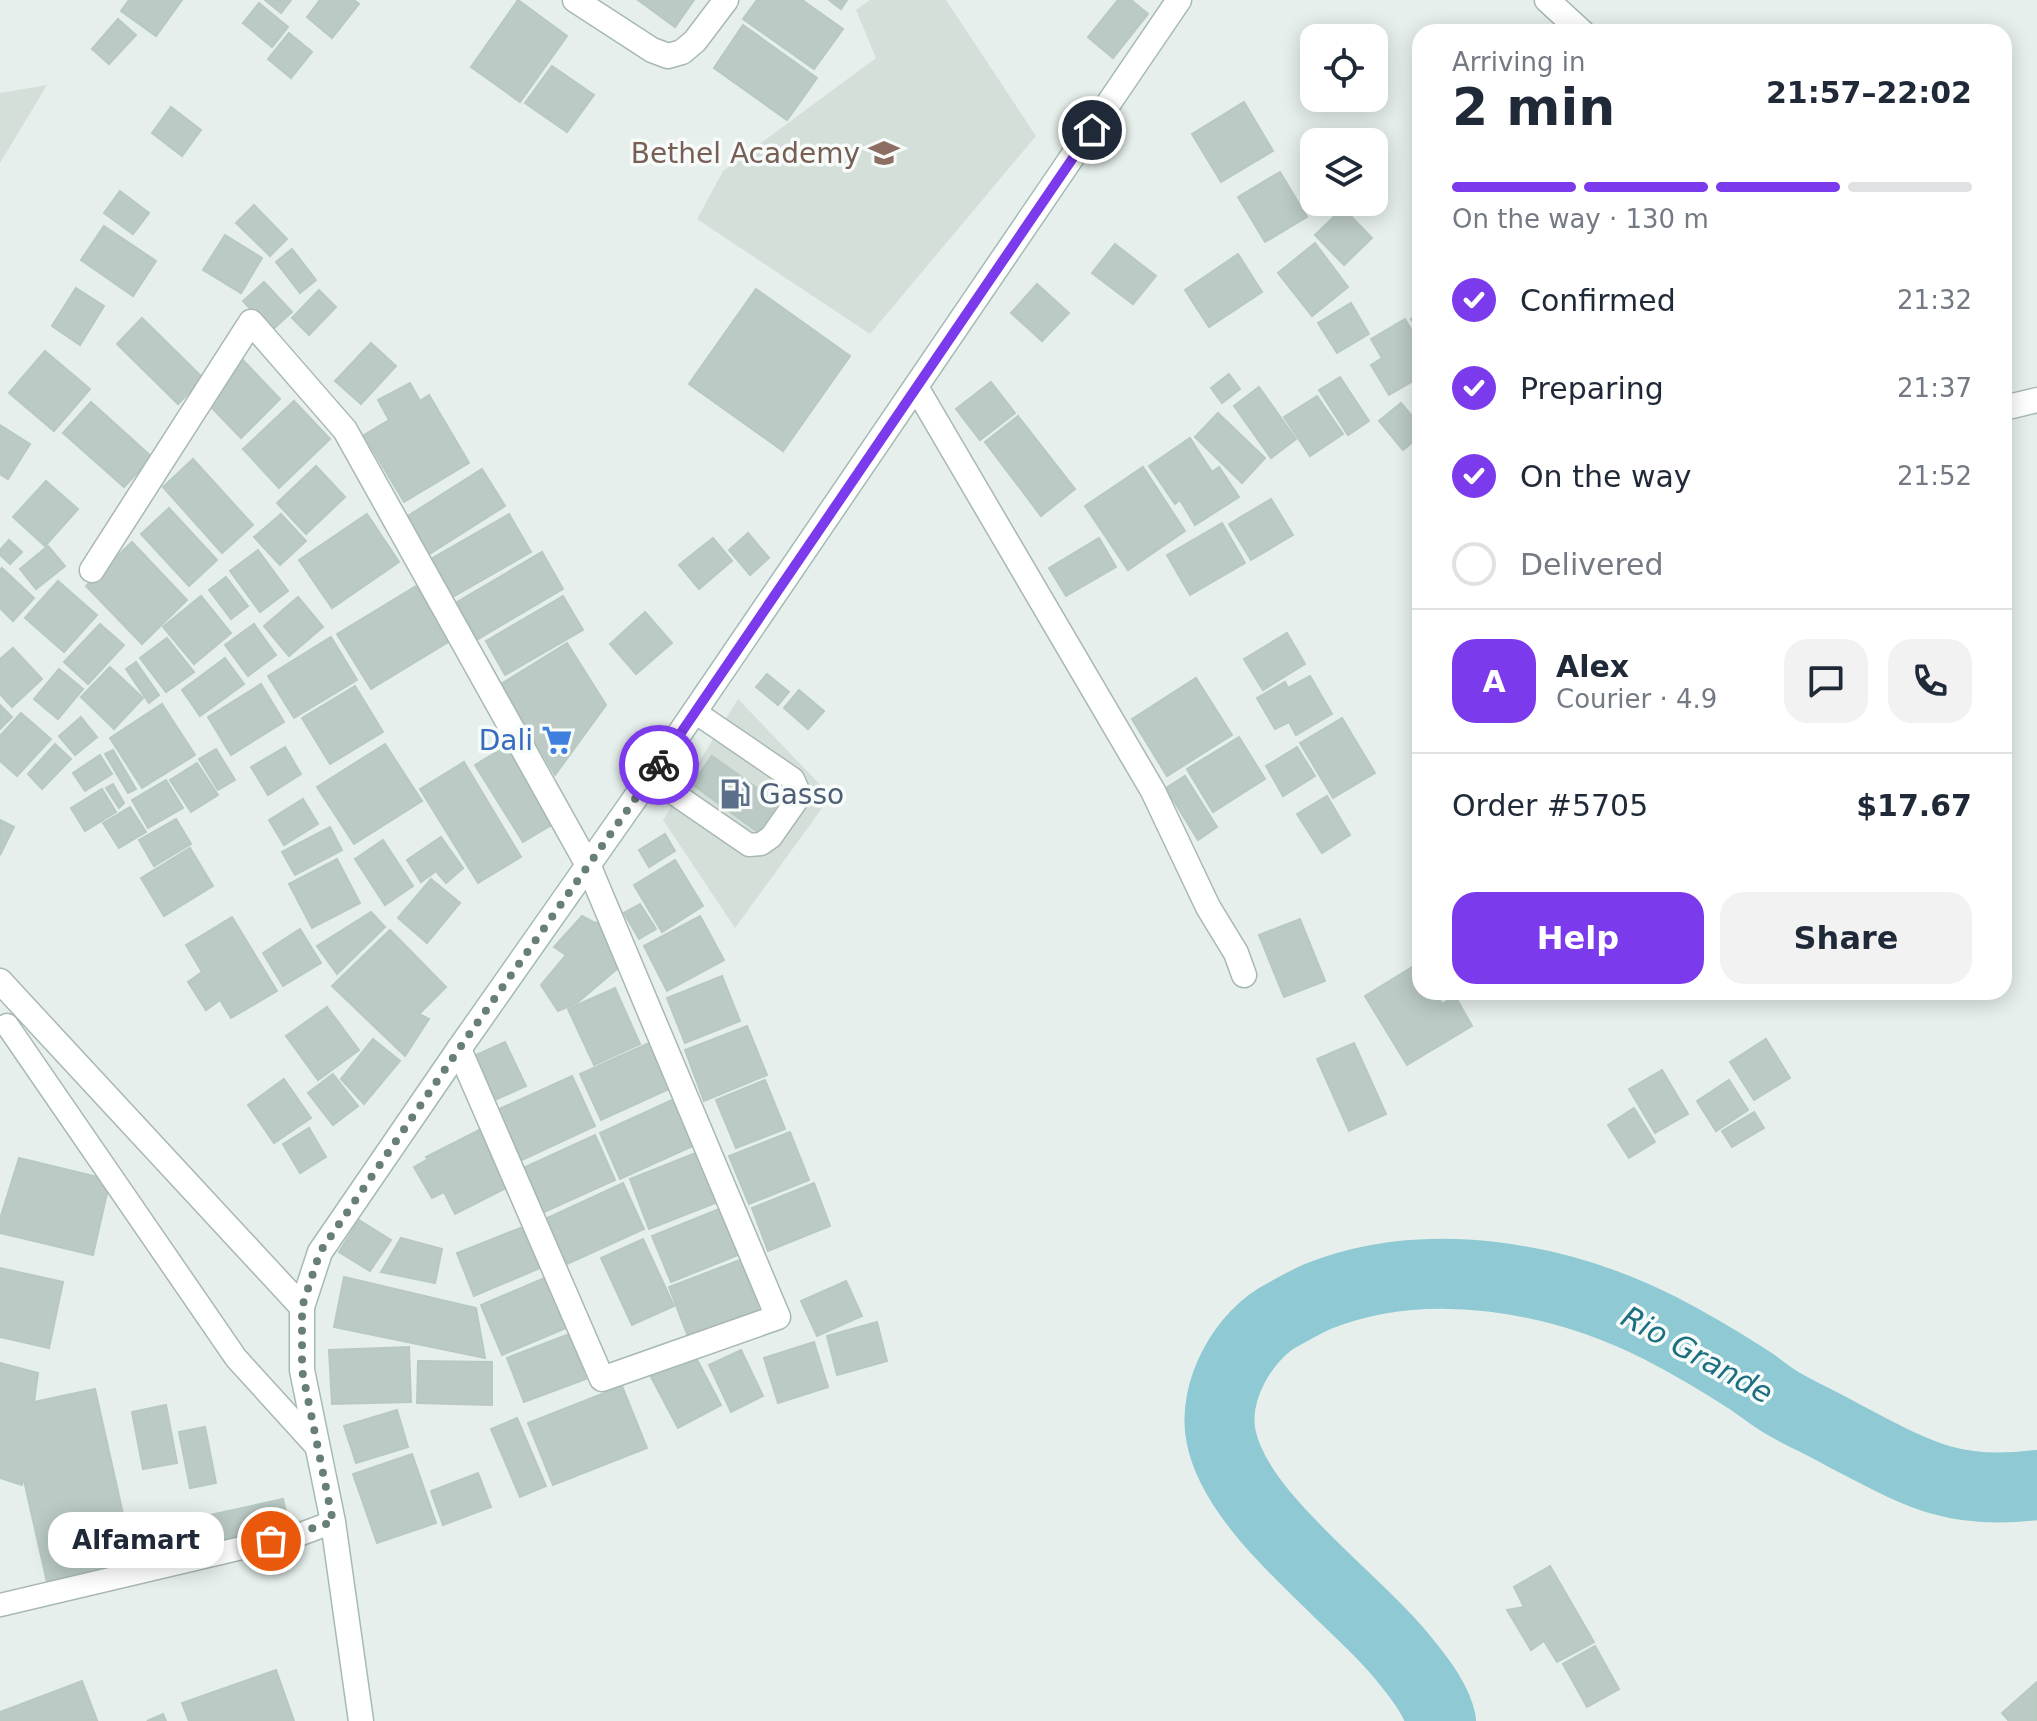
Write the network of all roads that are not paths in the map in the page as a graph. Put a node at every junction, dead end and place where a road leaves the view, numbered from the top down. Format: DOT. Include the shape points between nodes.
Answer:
graph roads {
  1 [pos="575,0"];
  2 [pos="726,0"];
  3 [pos="1179,0"];
  4 [pos="1547,0"];
  5 [pos="1573,24"];
  6 [pos="916,387"];
  7 [pos="2037,400"];
  8 [pos="2012,406"];
  9 [pos="92,570"];
  10 [pos="695,712"];
  11 [pos="650,777"];
  12 [pos="589,867"];
  13 [pos="1244,975"];
  14 [pos="0,981"];
  15 [pos="7,1025"];
  16 [pos="459,1049"];
  17 [pos="302,1307"];
  18 [pos="316,1446"];
  19 [pos="333,1522"];
  20 [pos="0,1605"];
  21 [pos="361,1721"];
  1 -- 2 [label="street" via="668,56 695,41"];
  3 -- 6 [label="street"];
  4 -- 5 [label="street"];
  6 -- 10 [label="street"];
  6 -- 13 [label="street" via="1153,791"];
  7 -- 8 [label="street"];
  9 -- 12 [label="street" via="251,322 345,430"];
  10 -- 11 [label="street"];
  10 -- 11 [label="lane" via="793,779 797,800 771,837 749,845"];
  11 -- 12 [label="street"];
  12 -- 16 [label="street"];
  12 -- 16 [label="street" via="778,1317 602,1379"];
  14 -- 17 [label="street"];
  15 -- 18 [label="lane" via="236,1358"];
  16 -- 17 [label="street" via="320,1252"];
  17 -- 18 [label="street" via="302,1370"];
  18 -- 19 [label="street"];
  19 -- 20 [label="lane"];
  19 -- 21 [label="street"];
}
